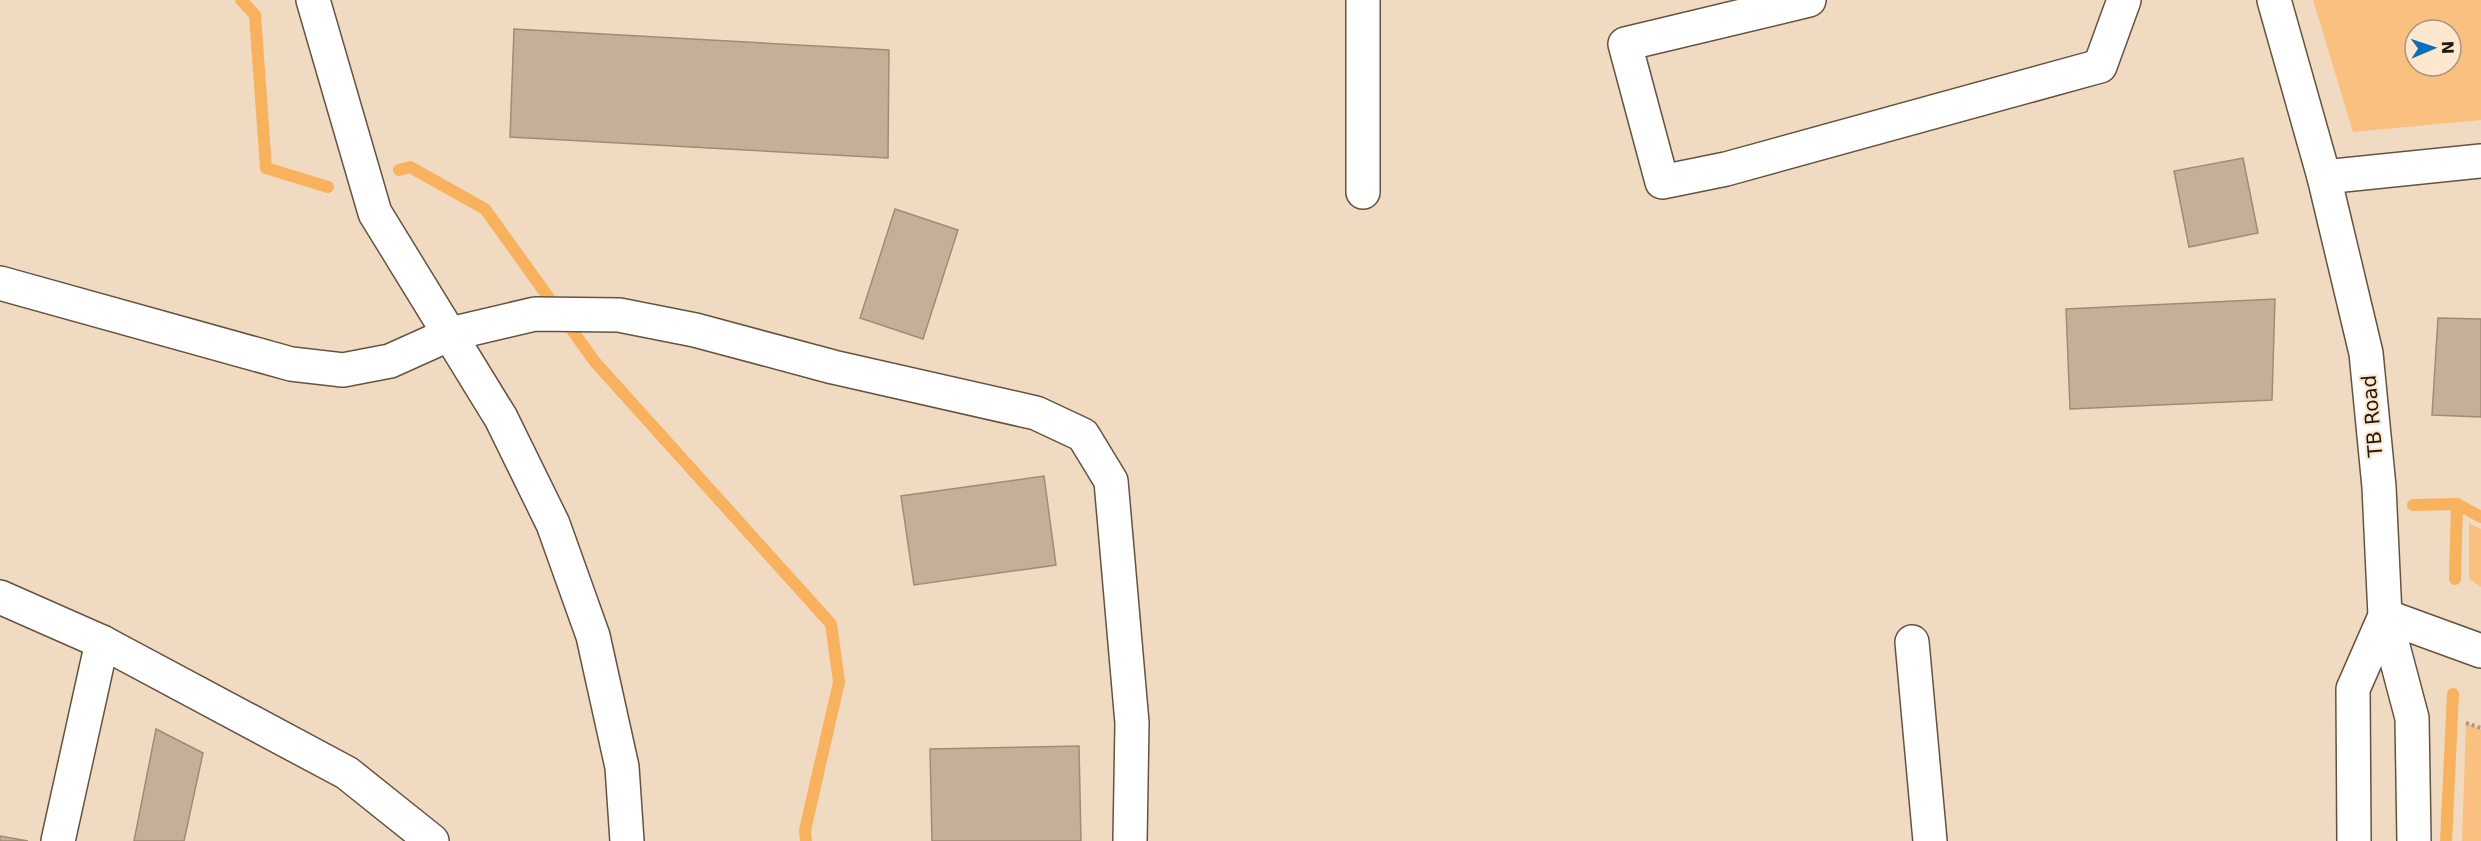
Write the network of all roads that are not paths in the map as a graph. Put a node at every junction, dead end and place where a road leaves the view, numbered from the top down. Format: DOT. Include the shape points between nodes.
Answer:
graph roads {
  1 [pos="313,0"];
  2 [pos="1363,0"];
  3 [pos="1809,0"];
  4 [pos="2124,0"];
  5 [pos="2274,0"];
  6 [pos="2481,161"];
  7 [pos="2324,177"];
  8 [pos="1363,192"];
  9 [pos="0,283"];
  10 [pos="450,334"];
  11 [pos="0,597"];
  12 [pos="2385,616"];
  13 [pos="102,642"];
  14 [pos="1912,642"];
  15 [pos="2481,651"];
  16 [pos="58,841"];
  17 [pos="432,841"];
  18 [pos="627,841"];
  19 [pos="1130,841"];
  20 [pos="1930,841"];
  21 [pos="2354,841"];
  22 [pos="2414,841"];
  1 -- 10 [label="street" via="375,213"];
  2 -- 8 [label="street"];
  3 -- 4 [label="street" via="1625,44 1662,182 1726,169 2100,66"];
  5 -- 7 [label="street, TB Road"];
  6 -- 7 [label="street"];
  7 -- 12 [label="street, TB Road" via="2366,353 2379,487"];
  9 -- 10 [label="street" via="291,364 343,370 390,361"];
  10 -- 18 [label="street" via="501,418 553,524 593,636 622,767"];
  10 -- 19 [label="street" via="535,314 619,315 1036,413 1083,435 1111,481 1132,723"];
  11 -- 13 [label="street"];
  12 -- 15 [label="street"];
  12 -- 21 [label="street" via="2353,689"];
  12 -- 22 [label="street, TB Road" via="2412,718"];
  13 -- 16 [label="street"];
  13 -- 17 [label="street" via="347,773"];
  14 -- 20 [label="street"];
}
